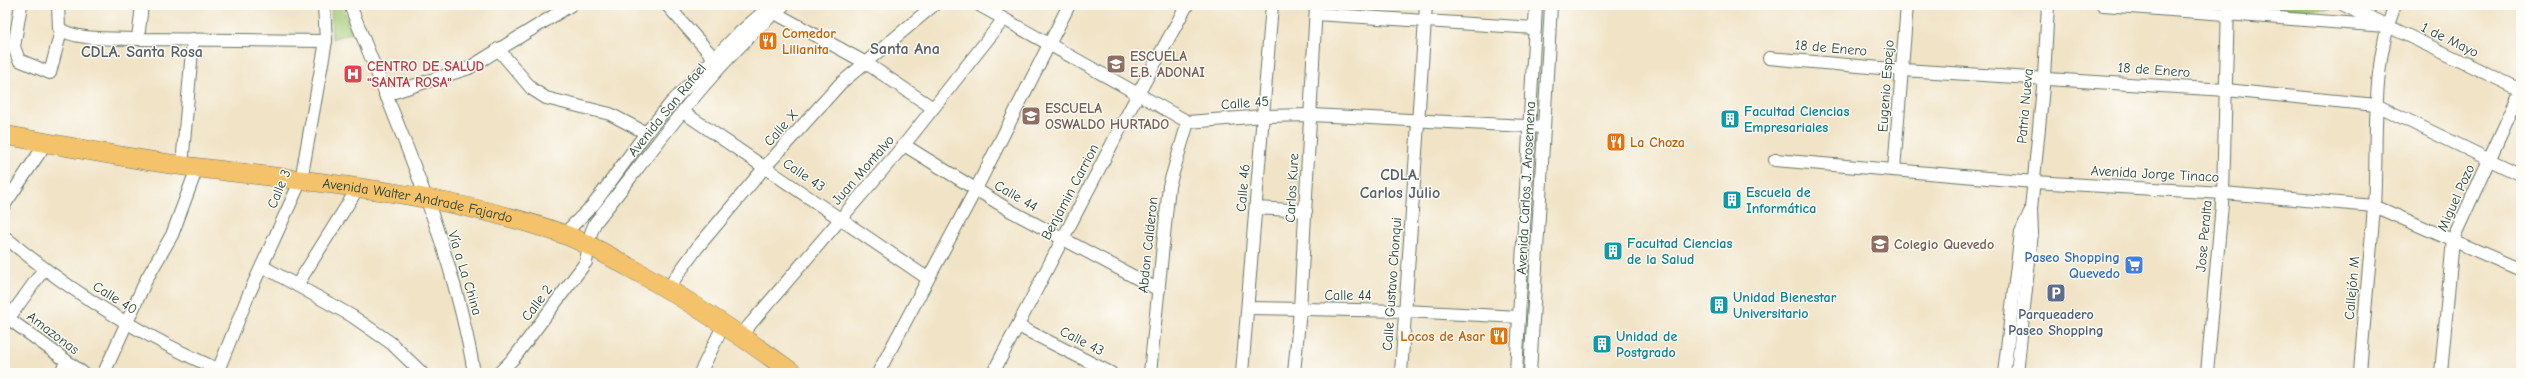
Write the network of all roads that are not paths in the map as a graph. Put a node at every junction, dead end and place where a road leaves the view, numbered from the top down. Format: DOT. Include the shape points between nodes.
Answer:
graph roads {
  1 [pos="21,5"];
  2 [pos="58,5"];
  3 [pos="142,5"];
  4 [pos="324,5"];
  5 [pos="350,5"];
  6 [pos="571,5"];
  7 [pos="667,5"];
  8 [pos="934,5"];
  9 [pos="979,5"];
  10 [pos="1069,5"];
  11 [pos="1187,5"];
  12 [pos="1272,5"];
  13 [pos="1426,5"];
  14 [pos="1536,5"];
  15 [pos="1551,5"];
  16 [pos="1907,5"];
  17 [pos="2048,5"];
  18 [pos="2103,5"];
  19 [pos="2344,5"];
  20 [pos="2395,5"];
  21 [pos="2141,7"];
  22 [pos="776,8"];
  23 [pos="1316,9"];
  24 [pos="2228,10"];
  25 [pos="1003,20"];
  26 [pos="1425,21"];
  27 [pos="2387,26"];
  28 [pos="1535,28"];
  29 [pos="61,30"];
  30 [pos="138,39"];
  31 [pos="193,39"];
  32 [pos="326,41"];
  33 [pos="1049,44"];
  34 [pos="498,49"];
  35 [pos="714,58"];
  36 [pos="1769,58"];
  37 [pos="866,63"];
  38 [pos="1903,70"];
  39 [pos="2044,77"];
  40 [pos="2226,90"];
  41 [pos="2521,90"];
  42 [pos="1138,94"];
  43 [pos="385,95"];
  44 [pos="2376,105"];
  45 [pos="933,108"];
  46 [pos="683,112"];
  47 [pos="1312,115"];
  48 [pos="1264,116"];
  49 [pos="1417,120"];
  50 [pos="1188,122"];
  51 [pos="1530,126"];
  52 [pos="1544,127"];
  53 [pos="646,133"];
  54 [pos="5,135"];
  55 [pos="46,143"];
  56 [pos="904,145"];
  57 [pos="1775,160"];
  58 [pos="2490,160"];
  59 [pos="190,166"];
  60 [pos="765,167"];
  61 [pos="1894,170"];
  62 [pos="2521,175"];
  63 [pos="301,180"];
  64 [pos="2034,182"];
  65 [pos="358,188"];
  66 [pos="976,189"];
  67 [pos="2223,193"];
  68 [pos="426,197"];
  69 [pos="5,204"];
  70 [pos="2374,206"];
  71 [pos="1256,208"];
  72 [pos="2031,209"];
  73 [pos="1306,211"];
  74 [pos="841,218"];
  75 [pos="564,234"];
  76 [pos="5,237"];
  77 [pos="1062,238"];
  78 [pos="2453,239"];
  79 [pos="589,245"];
  80 [pos="262,266"];
  81 [pos="44,270"];
  82 [pos="2521,270"];
  83 [pos="927,278"];
  84 [pos="297,285"];
  85 [pos="668,288"];
  86 [pos="1159,290"];
  87 [pos="1248,308"];
  88 [pos="1300,310"];
  89 [pos="1405,311"];
  90 [pos="7,317"];
  91 [pos="1519,317"];
  92 [pos="126,324"];
  93 [pos="724,324"];
  94 [pos="1018,326"];
  95 [pos="741,335"];
  96 [pos="67,362"];
  97 [pos="218,371"];
  98 [pos="60,373"];
  99 [pos="83,373"];
  100 [pos="104,373"];
  101 [pos="422,373"];
  102 [pos="474,373"];
  103 [pos="499,373"];
  104 [pos="700,373"];
  105 [pos="792,373"];
  106 [pos="878,373"];
  107 [pos="993,373"];
  108 [pos="1111,373"];
  109 [pos="1150,373"];
  110 [pos="1242,373"];
  111 [pos="1294,373"];
  112 [pos="1401,373"];
  113 [pos="1516,373"];
  114 [pos="1530,373"];
  115 [pos="2004,373"];
  116 [pos="2017,373"];
  117 [pos="2207,373"];
  118 [pos="2360,373"];
  119 [pos="2441,373"];
  1 -- 29 [label="street" via="14,47 19,60 50,73"];
  2 -- 29 [label="street"];
  3 -- 30 [label="street"];
  4 -- 32 [label="street, Calle 3"];
  5 -- 43 [label="street, Vía a La China"];
  6 -- 34 [label="street"];
  7 -- 35 [label="street"];
  8 -- 37 [label="street, Calle X"];
  9 -- 25 [label="street"];
  10 -- 33 [label="street"];
  11 -- 42 [label="street, Benjamin Carrion"];
  12 -- 48 [label="street, Calle 46"];
  13 -- 26 [label="street, Calle Gustavo Chonqui"];
  14 -- 28 [label="street, Avenida Carlos J. Arosemena"];
  15 -- 52 [label="street, Avenida Carlos J. Arosemena"];
  16 -- 38 [label="street, Eugenio Espejo"];
  17 -- 39 [label="street, Patria Nueva"];
  18 -- 21 [label="street"];
  19 -- 27 [label="street, 1 de Mayo"];
  20 -- 27 [label="street, Callejón M"];
  21 -- 24 [label="street"];
  22 -- 35 [label="street, Avenida San Rafael"];
  22 -- 37 [label="street"];
  22 -- 46 [label="street, Avenida San Rafael"];
  23 -- 26 [label="street"];
  23 -- 47 [label="street, Carlos Kure"];
  24 -- 27 [label="street"];
  24 -- 40 [label="street, Jose Peralta"];
  25 -- 33 [label="street"];
  25 -- 45 [label="street, Juan Montalvo"];
  26 -- 28 [label="street"];
  26 -- 49 [label="street, Calle Gustavo Chonqui"];
  27 -- 41 [label="street, 1 de Mayo"];
  27 -- 44 [label="street, Callejón M"];
  28 -- 51 [label="street, Avenida Carlos J. Arosemena"];
  29 -- 30 [label="street" via="75,36"];
  30 -- 31 [label="street"];
  31 -- 32 [label="street"];
  31 -- 59 [label="street"];
  32 -- 63 [label="street, Calle 3"];
  33 -- 42 [label="street"];
  33 -- 66 [label="street"];
  34 -- 43 [label="street" via="469,68"];
  34 -- 53 [label="street" via="532,88 546,98 610,114"];
  35 -- 53 [label="street, Avenida San Rafael"];
  36 -- 38 [label="street, 18 de Enero"];
  37 -- 45 [label="street"];
  37 -- 60 [label="street, Calle X" via="840,84"];
  38 -- 39 [label="street, 18 de Enero"];
  38 -- 61 [label="street, Eugenio Espejo"];
  39 -- 40 [label="street, 18 de Enero"];
  39 -- 64 [label="street, Patria Nueva"];
  40 -- 44 [label="street, 18 de Enero"];
  40 -- 67 [label="street, Jose Peralta"];
  41 -- 58 [label="street, Miguel Pozo"];
  42 -- 50 [label="street"];
  42 -- 77 [label="street, Benjamin Carrion"];
  43 -- 68 [label="street, Vía a La China"];
  44 -- 58 [label="street, 18 de Enero"];
  44 -- 70 [label="street, Callejón M"];
  45 -- 56 [label="street, Juan Montalvo"];
  46 -- 60 [label="street, Calle 43"];
  46 -- 79 [label="street, Avenida San Rafael" via="595,223"];
  47 -- 48 [label="street, Calle 45"];
  47 -- 49 [label="street, Calle 45"];
  47 -- 73 [label="street, Carlos Kure"];
  48 -- 50 [label="street, Calle 45"];
  48 -- 71 [label="street, Calle 46"];
  49 -- 51 [label="street, Calle 45"];
  49 -- 89 [label="street, Calle Gustavo Chonqui"];
  50 -- 86 [label="street, Abdon Calderon" via="1169,186"];
  51 -- 52 [label="street, Calle 45"];
  51 -- 91 [label="street, Avenida Carlos J. Arosemena"];
  52 -- 114 [label="street, Avenida Carlos J. Arosemena"];
  53 -- 75 [label="street, Avenida San Rafael" via="594,204"];
  54 -- 55 [label="main road, Avenida Walter Andrade Fajardo"];
  55 -- 59 [label="main road, Avenida Walter Andrade Fajardo"];
  55 -- 69 [label="street"];
  56 -- 66 [label="street, Calle 44"];
  56 -- 74 [label="street, Juan Montalvo"];
  57 -- 61 [label="street, Avenida Jorge Tinaco"];
  58 -- 62 [label="street, 18 de Enero"];
  58 -- 78 [label="street, Miguel Pozo"];
  59 -- 63 [label="main road, Avenida Walter Andrade Fajardo"];
  59 -- 92 [label="street" via="172,235 147,278"];
  60 -- 74 [label="street, Calle 43"];
  60 -- 85 [label="street, Calle X" via="697,248"];
  61 -- 64 [label="street, Avenida Jorge Tinaco"];
  63 -- 65 [label="main road, Avenida Walter Andrade Fajardo"];
  63 -- 80 [label="street, Calle 3"];
  64 -- 67 [label="street, Avenida Jorge Tinaco"];
  64 -- 72 [label="street, Patria Nueva"];
  65 -- 68 [label="main road, Avenida Walter Andrade Fajardo"];
  65 -- 84 [label="street"];
  66 -- 77 [label="street, Calle 44"];
  66 -- 83 [label="street"];
  67 -- 70 [label="street, Avenida Jorge Tinaco"];
  67 -- 117 [label="street, Jose Peralta"];
  68 -- 75 [label="main road, Avenida Walter Andrade Fajardo" via="485,210"];
  68 -- 102 [label="street, Vía a La China" via="467,330"];
  70 -- 78 [label="street, Avenida Jorge Tinaco"];
  70 -- 118 [label="street, Callejón M"];
  71 -- 73 [label="street"];
  71 -- 87 [label="street, Calle 46"];
  72 -- 115 [label="street, Patria Nueva" via="2021,232"];
  72 -- 116 [label="street, Patria Nueva" via="2032,233"];
  73 -- 88 [label="street, Carlos Kure"];
  74 -- 83 [label="street, Calle 43"];
  74 -- 95 [label="street, Juan Montalvo"];
  75 -- 79 [label="main road, Avenida Walter Andrade Fajardo"];
  76 -- 81 [label="street, Calle 40"];
  77 -- 86 [label="street, Calle 44"];
  77 -- 94 [label="street, Benjamin Carrion"];
  78 -- 82 [label="street, Avenida Jorge Tinaco"];
  78 -- 119 [label="street, Miguel Pozo"];
  79 -- 85 [label="main road, Avenida Walter Andrade Fajardo"];
  79 -- 103 [label="street, Calle 2" via="586,262 514,358"];
  80 -- 84 [label="street"];
  80 -- 97 [label="street, Calle 3"];
  81 -- 90 [label="street"];
  81 -- 92 [label="street, Calle 40"];
  83 -- 106 [label="street"];
  84 -- 101 [label="street" via="352,316 391,343"];
  85 -- 93 [label="main road, Avenida Walter Andrade Fajardo"];
  86 -- 109 [label="street, Abdon Calderon"];
  87 -- 88 [label="street, Calle 44"];
  87 -- 110 [label="street, Calle 46"];
  88 -- 89 [label="street, Calle 44"];
  88 -- 111 [label="street, Carlos Kure"];
  89 -- 91 [label="street, Calle 44"];
  89 -- 112 [label="street, Calle Gustavo Chonqui"];
  90 -- 96 [label="street, Amazonas"];
  91 -- 113 [label="street, Avenida Carlos J. Arosemena"];
  92 -- 97 [label="street, Calle 40"];
  92 -- 100 [label="street"];
  93 -- 95 [label="main road, Avenida Walter Andrade Fajardo"];
  93 -- 104 [label="street"];
  94 -- 107 [label="street, Benjamin Carrion"];
  94 -- 108 [label="street, Calle 43"];
  95 -- 105 [label="main road, Avenida Walter Andrade Fajardo"];
  96 -- 98 [label="street"];
  96 -- 99 [label="street, Amazonas"];
}
